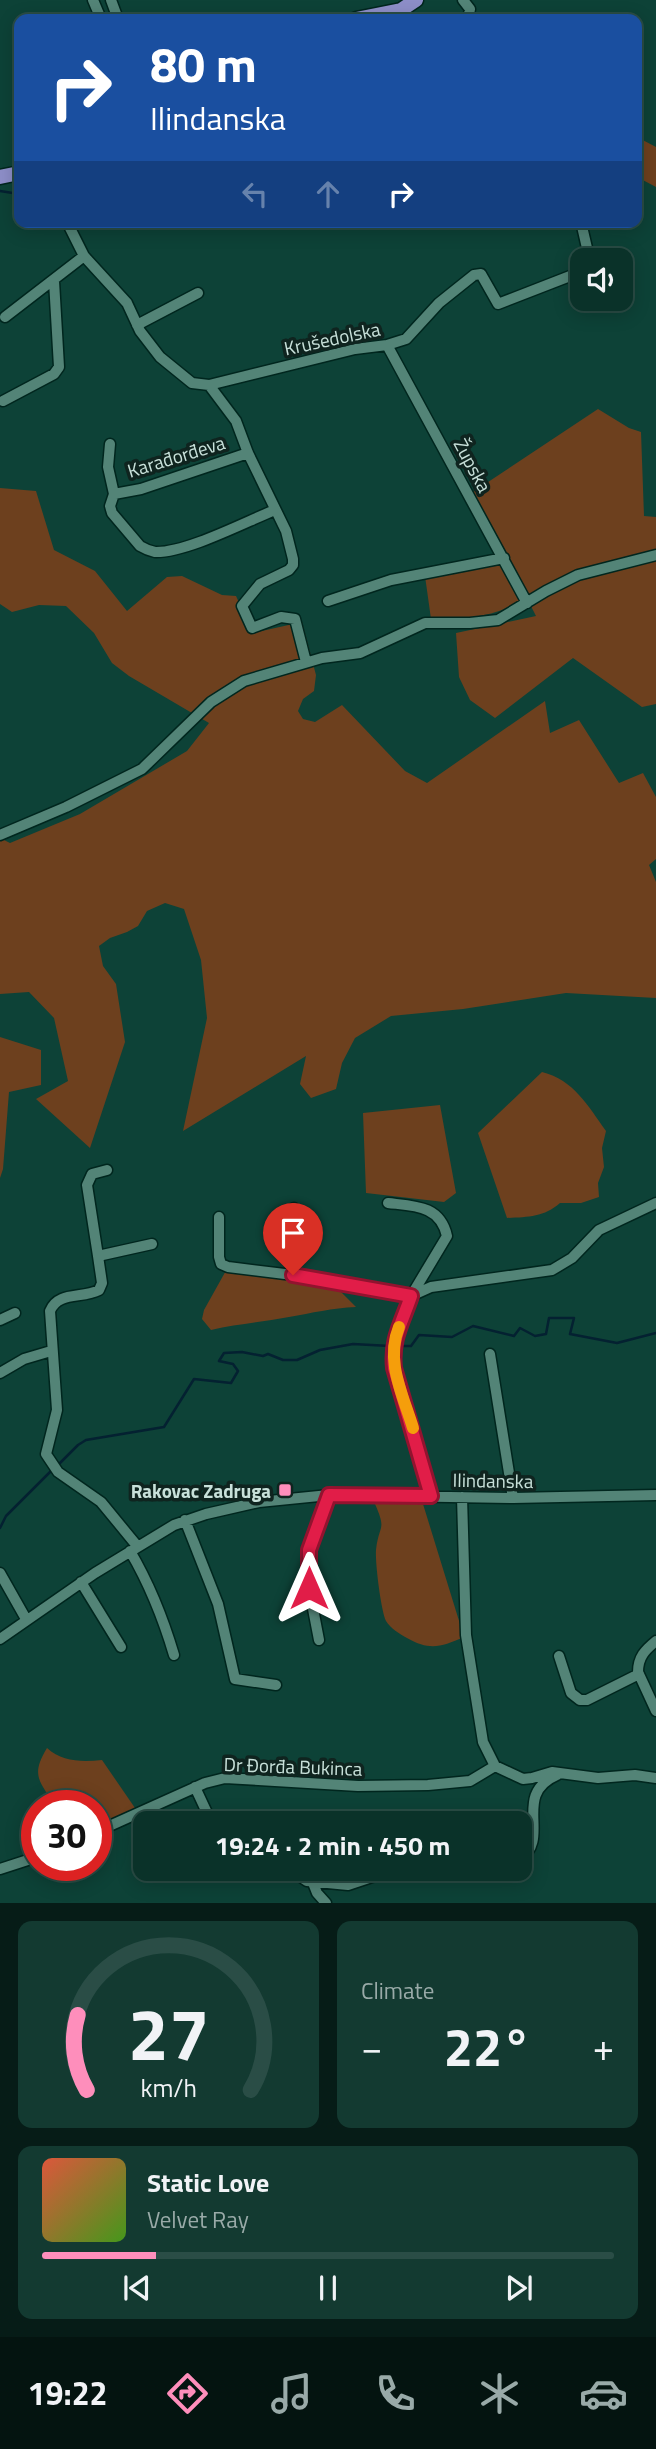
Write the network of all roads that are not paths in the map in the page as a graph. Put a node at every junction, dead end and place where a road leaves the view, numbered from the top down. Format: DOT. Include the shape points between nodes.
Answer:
graph roads {
  1 [pos="416,0"];
  2 [pos="381,14"];
  3 [pos="70,228"];
  4 [pos="582,228"];
  5 [pos="587,248"];
  6 [pos="84,256"];
  7 [pos="570,276"];
  8 [pos="54,281"];
  9 [pos="198,293"];
  10 [pos="5,317"];
  11 [pos="137,325"];
  12 [pos="387,345"];
  13 [pos="209,385"];
  14 [pos="4,401"];
  15 [pos="110,444"];
  16 [pos="248,453"];
  17 [pos="114,494"];
  18 [pos="275,510"];
  19 [pos="656,555"];
  20 [pos="504,558"];
  21 [pos="328,601"];
  22 [pos="527,603"];
  23 [pos="306,662"];
  24 [pos="0,835"];
  25 [pos="107,1170"];
  26 [pos="388,1203"];
  27 [pos="656,1203"];
  28 [pos="294,1208"];
  29 [pos="219,1217"];
  30 [pos="152,1244"];
  31 [pos="99,1256"];
  32 [pos="293,1275"];
  33 [pos="411,1296"];
  34 [pos="15,1313"];
  35 [pos="0,1320"];
  36 [pos="51,1351"];
  37 [pos="490,1354"];
  38 [pos="0,1373"];
  39 [pos="329,1495"];
  40 [pos="656,1495"];
  41 [pos="431,1496"];
  42 [pos="462,1497"];
  43 [pos="513,1498"];
  44 [pos="185,1520"];
  45 [pos="134,1549"];
  46 [pos="0,1573"];
  47 [pos="81,1582"];
  48 [pos="26,1619"];
  49 [pos="0,1639"];
  50 [pos="318,1640"];
  51 [pos="656,1642"];
  52 [pos="121,1647"];
  53 [pos="174,1655"];
  54 [pos="559,1656"];
  55 [pos="639,1674"];
  56 [pos="276,1685"];
  57 [pos="655,1706"];
  58 [pos="495,1766"];
  59 [pos="563,1773"];
  60 [pos="656,1778"];
  61 [pos="195,1787"];
  62 [pos="206,1811"];
  63 [pos="112,1825"];
  64 [pos="532,1840"];
  65 [pos="21,1862"];
  66 [pos="0,1869"];
  67 [pos="360,1881"];
  68 [pos="313,1882"];
  69 [pos="326,1903"];
  1 -- 2 [label="main road" via="401,10"];
  3 -- 6 [label="street"];
  4 -- 5 [label="street"];
  6 -- 8 [label="street"];
  6 -- 11 [label="street" via="127,303"];
  7 -- 12 [label="street, Krušedolska" via="498,304 481,274 474,275 439,303 406,339"];
  8 -- 10 [label="street"];
  8 -- 14 [label="street" via="59,367"];
  9 -- 11 [label="street"];
  11 -- 13 [label="street" via="160,358 192,383"];
  12 -- 13 [label="street, Krušedolska"];
  12 -- 20 [label="street, Župska"];
  13 -- 16 [label="street, Karađorđeva" via="236,421"];
  15 -- 17 [label="street" via="108,467"];
  16 -- 17 [label="street, Karađorđeva"];
  16 -- 18 [label="street, Karađorđeva"];
  17 -- 18 [label="street" via="112,513 140,546 153,552 197,542"];
  18 -- 23 [label="street, Karađorđeva" via="286,531 293,565 260,584 242,606 252,628 281,617 295,619"];
  19 -- 22 [label="street" via="578,575"];
  20 -- 21 [label="street" via="391,580"];
  20 -- 22 [label="street, Župska"];
  22 -- 23 [label="street" via="498,620 425,623 359,653"];
  23 -- 24 [label="street" via="244,681 211,702 142,769"];
  25 -- 31 [label="street" via="92,1174 87,1185"];
  26 -- 33 [label="street" via="418,1206 444,1223 447,1236"];
  27 -- 33 [label="street" via="599,1230 572,1258 552,1270 431,1287"];
  28 -- 32 [label="street"];
  29 -- 32 [label="street" via="221,1264"];
  30 -- 31 [label="street"];
  31 -- 36 [label="street" via="99,1290 54,1302"];
  32 -- 33 [label="street"];
  33 -- 41 [label="street" via="393,1347 394,1368"];
  34 -- 35 [label="street"];
  36 -- 38 [label="street"];
  36 -- 45 [label="street" via="57,1410 46,1454 58,1472 102,1502"];
  37 -- 43 [label="street"];
  39 -- 41 [label="street, Ilindanska"];
  39 -- 44 [label="street, Ilindanska" via="274,1500"];
  39 -- 50 [label="street" via="309,1550 309,1588"];
  40 -- 43 [label="street, Ilindanska"];
  41 -- 42 [label="street, Ilindanska"];
  42 -- 43 [label="street, Ilindanska"];
  42 -- 58 [label="street" via="471,1677 483,1742"];
  44 -- 45 [label="street, Ilindanska"];
  44 -- 56 [label="street" via="218,1604 235,1679"];
  45 -- 47 [label="street, Ilindanska"];
  45 -- 53 [label="street"];
  46 -- 48 [label="street"];
  47 -- 48 [label="street, Ilindanska"];
  47 -- 52 [label="street"];
  48 -- 49 [label="street, Ilindanska"];
  51 -- 55 [label="street" via="643,1652"];
  54 -- 55 [label="street" via="571,1693 580,1700"];
  55 -- 57 [label="street"];
  58 -- 59 [label="street" via="523,1779"];
  58 -- 61 [label="street, Dr Đorđa Bukinca" via="464,1782 428,1785 225,1778"];
  59 -- 60 [label="street"];
  59 -- 64 [label="street" via="548,1779 535,1794"];
  61 -- 62 [label="street"];
  61 -- 63 [label="street, Dr Đorđa Bukinca"];
  65 -- 66 [label="street"];
  67 -- 68 [label="street" via="348,1885"];
  68 -- 69 [label="street"];
}
